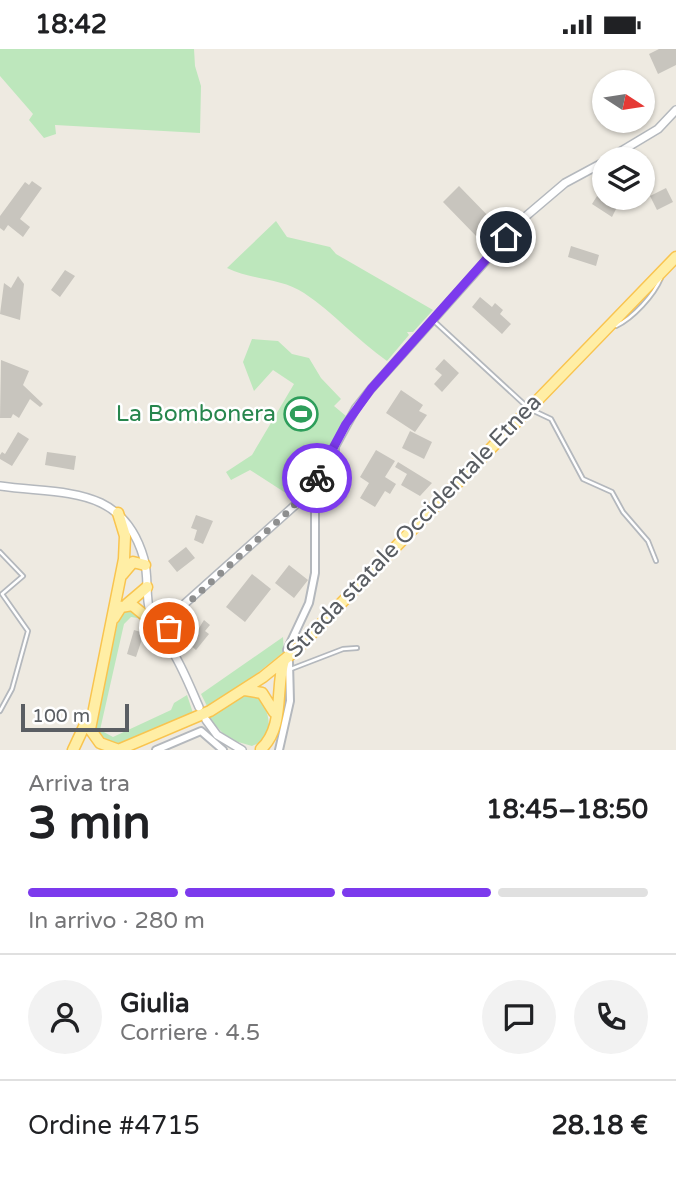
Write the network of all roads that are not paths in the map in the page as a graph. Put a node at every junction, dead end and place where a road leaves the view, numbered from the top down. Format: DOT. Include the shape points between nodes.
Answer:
graph roads {
  1 [pos="676,110"];
  2 [pos="628,147"];
  3 [pos="592,168"];
  4 [pos="676,257"];
  5 [pos="432,320"];
  6 [pos="524,404"];
  7 [pos="534,411"];
  8 [pos="334,449"];
  9 [pos="0,486"];
  10 [pos="118,513"];
  11 [pos="0,552"];
  12 [pos="656,561"];
  13 [pos="145,565"];
  14 [pos="119,580"];
  15 [pos="147,587"];
  16 [pos="127,604"];
  17 [pos="150,612"];
  18 [pos="173,618"];
  19 [pos="157,627"];
  20 [pos="109,628"];
  21 [pos="357,648"];
  22 [pos="174,653"];
  23 [pos="288,660"];
  24 [pos="244,690"];
  25 [pos="92,707"];
  26 [pos="199,707"];
  27 [pos="0,711"];
  28 [pos="206,720"];
  29 [pos="276,722"];
  30 [pos="73,750"];
  31 [pos="118,750"];
  32 [pos="156,750"];
  33 [pos="223,750"];
  34 [pos="242,750"];
  35 [pos="263,750"];
  36 [pos="278,750"];
  1 -- 2 [label="street" via="658,129"];
  3 -- 5 [label="street" via="539,203"];
  4 -- 23 [label="main road, Strada statale Occidentale Etnea"];
  5 -- 6 [label="lane"];
  5 -- 8 [label="street" via="356,408"];
  7 -- 12 [label="lane" via="551,419 583,479 614,494 648,541"];
  8 -- 18 [label="street" via="302,499"];
  8 -- 23 [label="street" via="315,510 315,566 309,603"];
  9 -- 10 [label="street" via="77,494"];
  10 -- 13 [label="street" via="135,536"];
  10 -- 14 [label="main road" via="125,536"];
  11 -- 27 [label="lane" via="23,576 2,594 29,631 12,689"];
  13 -- 14 [label="main road" via="132,562"];
  13 -- 15 [label="street"];
  14 -- 20 [label="main road"];
  15 -- 16 [label="main road"];
  15 -- 17 [label="street"];
  16 -- 19 [label="main road"];
  16 -- 20 [label="main road" via="117,611"];
  17 -- 18 [label="street" via="159,618"];
  17 -- 19 [label="street"];
  18 -- 19 [label="street"];
  18 -- 22 [label="street"];
  19 -- 22 [label="street"];
  20 -- 25 [label="main road"];
  21 -- 23 [label="lane"];
  22 -- 26 [label="street"];
  23 -- 24 [label="main road, Strada statale Occidentale Etnea"];
  23 -- 29 [label="main road" via="277,689"];
  23 -- 36 [label="street" via="290,701"];
  24 -- 29 [label="main road" via="267,697"];
  24 -- 31 [label="main road, Strada statale Occidentale Etnea" via="210,711"];
  25 -- 30 [label="main road"];
  25 -- 31 [label="main road" via="93,737"];
  28 -- 34 [label="street" via="228,744"];
  29 -- 35 [label="main road"];
  32 -- 33 [label="street" via="201,730"];
}
